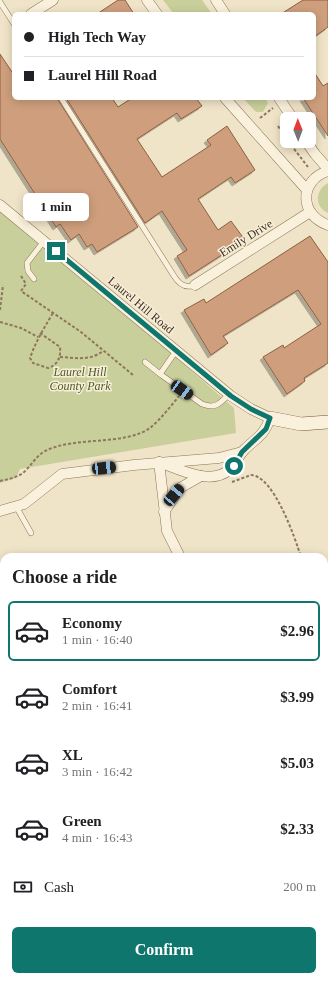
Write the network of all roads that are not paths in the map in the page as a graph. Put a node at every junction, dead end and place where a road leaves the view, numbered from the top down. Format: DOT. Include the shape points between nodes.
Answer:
graph roads {
  1 [pos="53,0"];
  2 [pos="147,0"];
  3 [pos="216,0"];
  4 [pos="0,2"];
  5 [pos="34,12"];
  6 [pos="155,12"];
  7 [pos="224,12"];
  8 [pos="12,21"];
  9 [pos="62,100"];
  10 [pos="227,100"];
  11 [pos="280,100"];
  12 [pos="288,112"];
  13 [pos="311,148"];
  14 [pos="328,170"];
  15 [pos="307,190"];
  16 [pos="0,205"];
  17 [pos="310,212"];
  18 [pos="328,225"];
  19 [pos="44,241"];
  20 [pos="34,278"];
  21 [pos="195,285"];
  22 [pos="176,351"];
  23 [pos="145,362"];
  24 [pos="160,374"];
  25 [pos="229,394"];
  26 [pos="270,418"];
  27 [pos="328,422"];
  28 [pos="242,452"];
  29 [pos="159,462"];
  30 [pos="201,476"];
  31 [pos="17,508"];
  32 [pos="0,511"];
  33 [pos="164,512"];
  34 [pos="31,533"];
  35 [pos="178,553"];
  1 -- 5 [label="street"];
  2 -- 6 [label="street"];
  3 -- 7 [label="street"];
  4 -- 8 [label="lane"];
  9 -- 21 [label="lane" via="177,280 187,287"];
  10 -- 15 [label="street"];
  11 -- 12 [label="street"];
  13 -- 14 [label="street"];
  14 -- 15 [label="street" via="312,180"];
  15 -- 17 [label="street" via="306,202"];
  16 -- 19 [label="street, Laurel Hill Road"];
  17 -- 18 [label="street" via="318,221"];
  17 -- 21 [label="street, Emily Drive"];
  19 -- 20 [label="lane" via="28,263 28,271"];
  19 -- 22 [label="street, Laurel Hill Road"];
  22 -- 24 [label="lane"];
  22 -- 25 [label="street, Laurel Hill Road"];
  23 -- 24 [label="lane"];
  24 -- 25 [label="lane" via="202,404 213,407 220,404"];
  25 -- 26 [label="street, Laurel Hill Road"];
  26 -- 27 [label="street" via="301,424"];
  26 -- 28 [label="street" via="263,433"];
  28 -- 29 [label="street" via="220,458"];
  28 -- 30 [label="street" via="229,471 217,476"];
  29 -- 30 [label="street"];
  29 -- 31 [label="street" via="62,474 33,499"];
  29 -- 33 [label="street"];
  30 -- 33 [label="street" via="180,488"];
  31 -- 32 [label="street"];
  31 -- 34 [label="lane"];
  33 -- 35 [label="street" via="169,538"];
}
